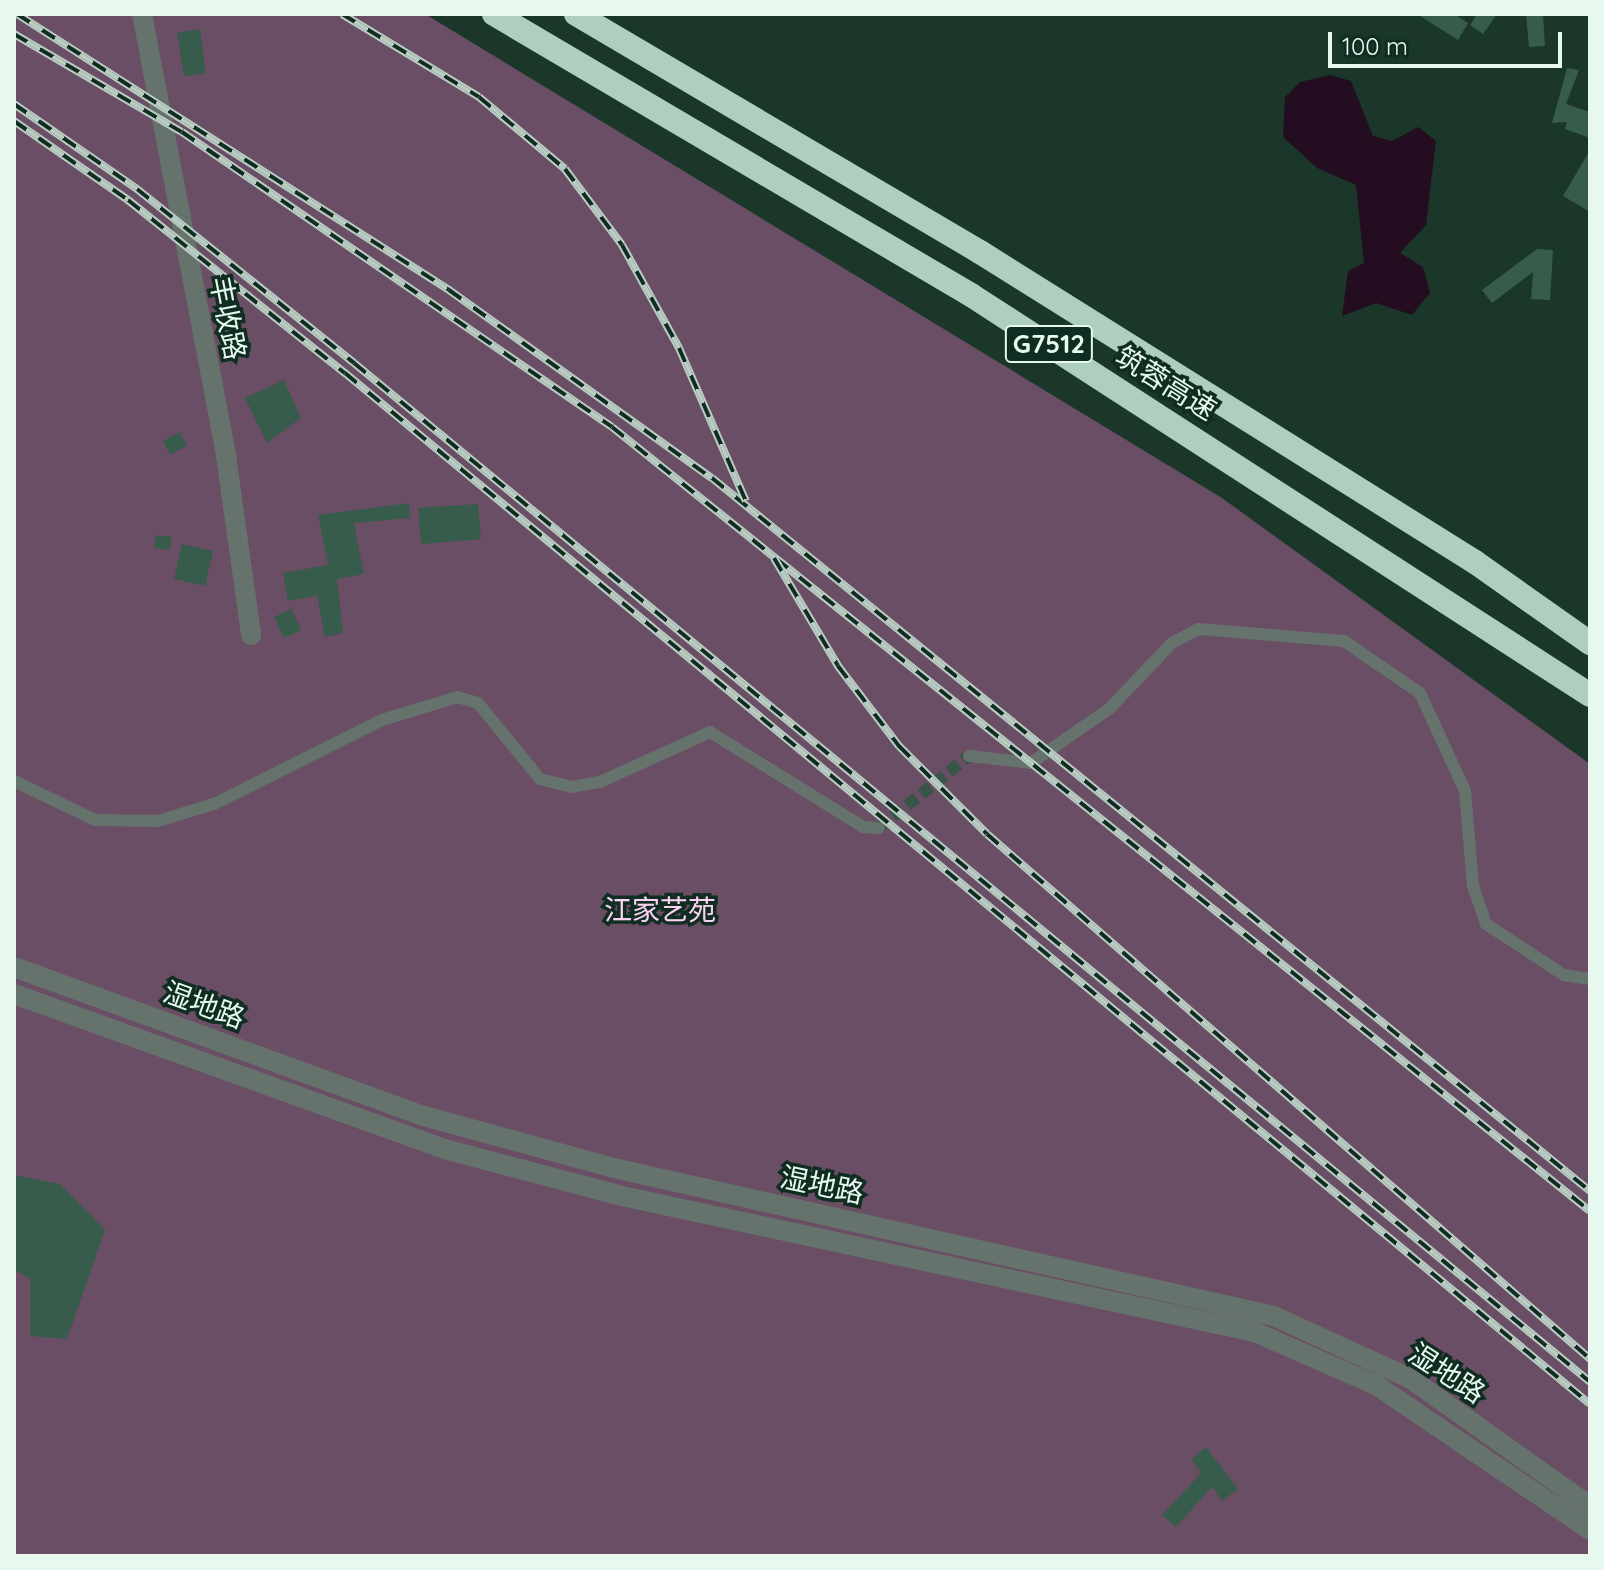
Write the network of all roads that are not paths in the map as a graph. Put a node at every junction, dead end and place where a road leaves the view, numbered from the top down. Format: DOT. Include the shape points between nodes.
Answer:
graph roads {
  1 [pos="142,14"];
  2 [pos="494,14"];
  3 [pos="576,14"];
  4 [pos="251,635"];
  5 [pos="1590,643"];
  6 [pos="1590,695"];
  7 [pos="969,756"];
  8 [pos="14,781"];
  9 [pos="879,828"];
  10 [pos="14,967"];
  11 [pos="1590,979"];
  12 [pos="14,994"];
  13 [pos="1590,1506"];
  14 [pos="1590,1530"];
  1 -- 4 [label="street, 丰收路" via="226,456"];
  2 -- 6 [label="highway, 筑蓉高速 / G7512" via="971,295"];
  3 -- 5 [label="highway, 筑蓉高速 / G7512" via="980,252 1475,562"];
  7 -- 11 [label="street" via="1031,763 1109,709 1172,643 1198,629 1344,641 1420,693 1465,791 1473,886 1486,924 1564,975"];
  8 -- 9 [label="street" via="95,820 158,821 214,804 382,720 457,697 478,703 540,779 571,787 600,782 710,732 863,827"];
  10 -- 13 [label="street, 湿地路" via="439,1120 618,1169 1274,1316 1411,1379"];
  12 -- 14 [label="street, 湿地路" via="448,1150 622,1196 1255,1332 1376,1385"];
}
